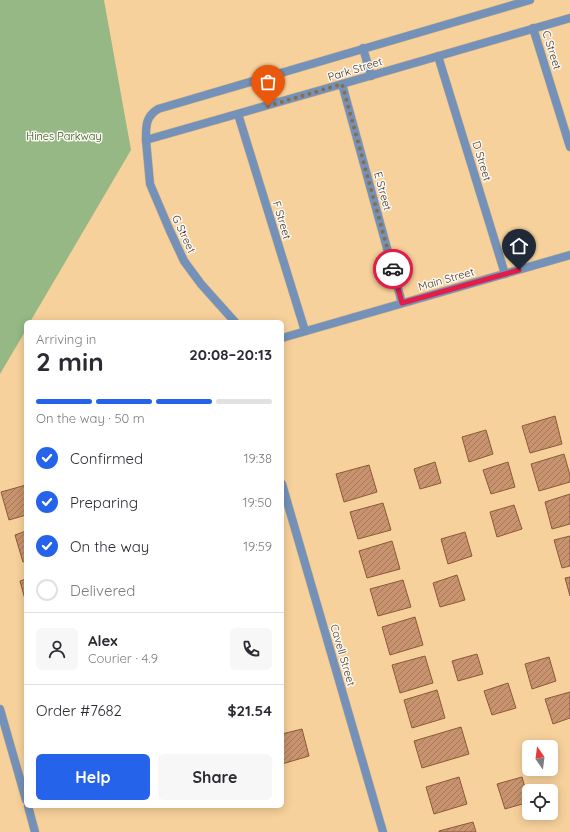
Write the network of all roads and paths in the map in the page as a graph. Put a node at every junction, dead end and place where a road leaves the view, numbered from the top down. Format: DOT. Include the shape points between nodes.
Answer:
graph roads {
  1 [pos="530,0"];
  2 [pos="570,18"];
  3 [pos="533,28"];
  4 [pos="363,48"];
  5 [pos="438,56"];
  6 [pos="371,76"];
  7 [pos="342,84"];
  8 [pos="238,114"];
  9 [pos="146,140"];
  10 [pos="570,147"];
  11 [pos="570,255"];
  12 [pos="505,274"];
  13 [pos="402,303"];
  14 [pos="233,320"];
  15 [pos="305,331"];
  16 [pos="284,337"];
  17 [pos="284,491"];
  18 [pos="0,709"];
  19 [pos="24,793"];
  20 [pos="29,808"];
  21 [pos="35,832"];
  22 [pos="383,832"];
  1 -- 4 [label="street, G Street"];
  2 -- 3 [label="street, Park Street"];
  3 -- 5 [label="street, Park Street"];
  3 -- 10 [label="street, C Street"];
  4 -- 6 [label="street"];
  4 -- 9 [label="street, G Street" via="158,109 152,112 148,119"];
  5 -- 6 [label="street, Park Street"];
  5 -- 12 [label="street, D Street"];
  6 -- 7 [label="street, Park Street"];
  7 -- 8 [label="street, Park Street"];
  7 -- 13 [label="street, E Street"];
  8 -- 9 [label="street, Park Street"];
  8 -- 15 [label="street, F Street"];
  9 -- 14 [label="street, G Street" via="150,184 184,261"];
  11 -- 12 [label="street, Main Street"];
  12 -- 13 [label="street, Main Street"];
  13 -- 15 [label="street, Main Street"];
  15 -- 16 [label="street, Main Street"];
  17 -- 22 [label="street, Cavell Street"];
  18 -- 19 [label="street"];
  20 -- 21 [label="street"];
}
